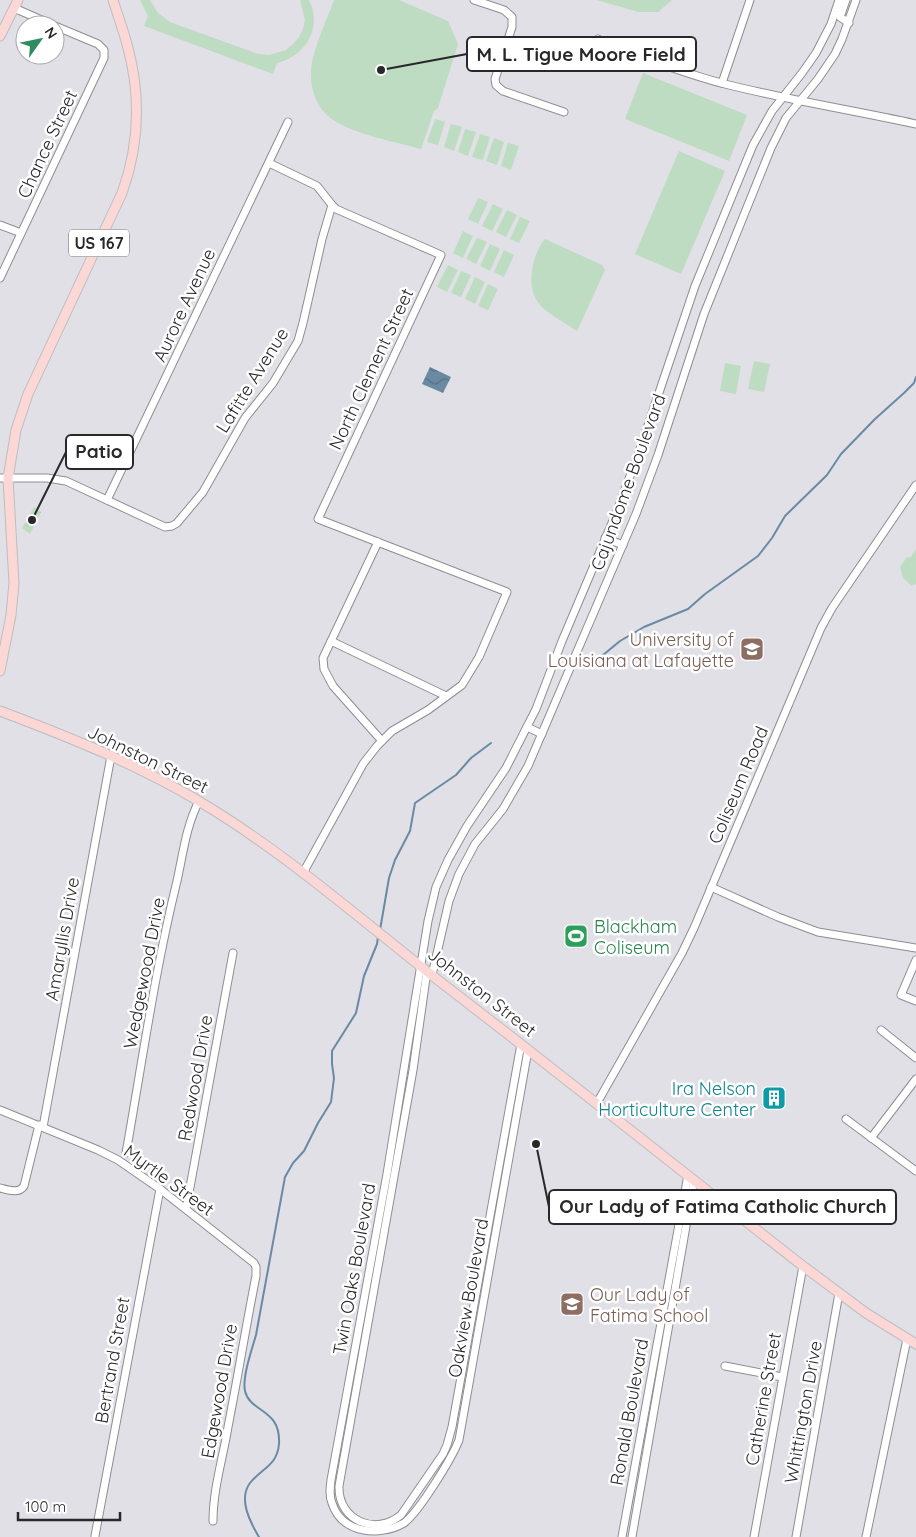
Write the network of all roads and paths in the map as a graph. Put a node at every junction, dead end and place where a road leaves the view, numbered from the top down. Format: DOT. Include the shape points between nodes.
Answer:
graph roads {
  1 [pos="113,0"];
  2 [pos="474,0"];
  3 [pos="750,0"];
  4 [pos="839,0"];
  5 [pos="846,0"];
  6 [pos="856,0"];
  7 [pos="16,4"];
  8 [pos="35,15"];
  9 [pos="848,23"];
  10 [pos="65,30"];
  11 [pos="0,36"];
  12 [pos="598,39"];
  13 [pos="722,83"];
  14 [pos="782,98"];
  15 [pos="800,101"];
  16 [pos="564,112"];
  17 [pos="288,122"];
  18 [pos="916,124"];
  19 [pos="269,163"];
  20 [pos="332,206"];
  21 [pos="0,225"];
  22 [pos="21,233"];
  23 [pos="0,278"];
  24 [pos="4,478"];
  25 [pos="916,485"];
  26 [pos="107,500"];
  27 [pos="605,538"];
  28 [pos="378,542"];
  29 [pos="623,545"];
  30 [pos="331,641"];
  31 [pos="0,671"];
  32 [pos="446,696"];
  33 [pos="0,711"];
  34 [pos="527,727"];
  35 [pos="542,734"];
  36 [pos="382,741"];
  37 [pos="111,756"];
  38 [pos="199,801"];
  39 [pos="303,873"];
  40 [pos="711,887"];
  41 [pos="916,948"];
  42 [pos="233,953"];
  43 [pos="916,960"];
  44 [pos="427,971"];
  45 [pos="916,1001"];
  46 [pos="881,1030"];
  47 [pos="525,1047"];
  48 [pos="916,1058"];
  49 [pos="916,1079"];
  50 [pos="597,1103"];
  51 [pos="0,1110"];
  52 [pos="846,1119"];
  53 [pos="41,1126"];
  54 [pos="871,1138"];
  55 [pos="126,1153"];
  56 [pos="916,1172"];
  57 [pos="691,1178"];
  58 [pos="0,1188"];
  59 [pos="160,1189"];
  60 [pos="186,1209"];
  61 [pos="803,1266"];
  62 [pos="256,1267"];
  63 [pos="667,1283"];
  64 [pos="676,1285"];
  65 [pos="839,1293"];
  66 [pos="907,1339"];
  67 [pos="916,1344"];
  68 [pos="725,1366"];
  69 [pos="782,1376"];
  70 [pos="648,1390"];
  71 [pos="657,1392"];
  72 [pos="629,1497"];
  73 [pos="638,1499"];
  74 [pos="213,1521"];
  75 [pos="393,1530"];
  76 [pos="95,1536"];
  77 [pos="622,1537"];
  78 [pos="632,1537"];
  79 [pos="754,1537"];
  80 [pos="796,1537"];
  81 [pos="866,1537"];
  1 -- 24 [label="main road, US 167" via="136,84 137,128 132,163 114,213 28,394"];
  2 -- 16 [label="street" via="504,10 512,17 496,85 503,91"];
  3 -- 13 [label="street"];
  4 -- 14 [label="street, Cajundome Boulevard" via="816,53"];
  5 -- 9 [label="street" via="840,18"];
  6 -- 9 [label="street, Cajundome Boulevard"];
  7 -- 8 [label="street"];
  7 -- 11 [label="main road"];
  9 -- 15 [label="street, Cajundome Boulevard" via="827,67"];
  10 -- 22 [label="street, Chance Street" via="98,44 104,50 104,58"];
  12 -- 13 [label="street" via="608,46"];
  13 -- 14 [label="street"];
  14 -- 15 [label="street"];
  14 -- 27 [label="street, Cajundome Boulevard" via="753,145 695,286 639,452"];
  15 -- 18 [label="street"];
  15 -- 29 [label="street, Cajundome Boulevard" via="786,118 771,148 715,284 658,455"];
  17 -- 19 [label="street, Aurore Avenue"];
  19 -- 20 [label="street" via="317,186"];
  19 -- 26 [label="street, Aurore Avenue"];
  20 -- 26 [label="street, Lafitte Avenue" via="298,341 273,383 245,418 203,492 172,526 165,527"];
  20 -- 28 [label="street, North Clement Street" via="440,255 318,519"];
  21 -- 22 [label="street"];
  22 -- 23 [label="street, Chance Street"];
  24 -- 26 [label="street" via="59,479"];
  24 -- 31 [label="main road, US 167" via="14,582"];
  25 -- 40 [label="street, Coliseum Road" via="821,628"];
  27 -- 29 [label="street"];
  27 -- 34 [label="street, Cajundome Boulevard"];
  28 -- 30 [label="street"];
  28 -- 32 [label="street" via="507,592 468,676 458,689"];
  29 -- 35 [label="street, Cajundome Boulevard"];
  30 -- 32 [label="street"];
  30 -- 36 [label="street" via="323,658 332,686"];
  32 -- 36 [label="street"];
  33 -- 37 [label="main road, Johnston Street"];
  34 -- 35 [label="street"];
  34 -- 44 [label="street, Cajundome Boulevard" via="506,768 467,826 441,874 431,905"];
  35 -- 44 [label="street, Cajundome Boulevard" via="512,794 475,844 458,874"];
  36 -- 39 [label="street" via="363,764"];
  37 -- 38 [label="main road, Johnston Street"];
  37 -- 53 [label="street, Amaryllis Drive"];
  38 -- 39 [label="main road, Johnston Street"];
  38 -- 55 [label="street, Wedgewood Drive" via="185,838 170,908"];
  39 -- 44 [label="main road, Johnston Street"];
  40 -- 41 [label="street" via="818,932"];
  40 -- 50 [label="street, Coliseum Road" via="682,954"];
  42 -- 60 [label="street, Redwood Drive"];
  43 -- 45 [label="street" via="901,995"];
  44 -- 47 [label="main road, Johnston Street"];
  44 -- 75 [label="street, Twin Oaks Boulevard" via="413,1070 339,1486 341,1502 352,1517"];
  46 -- 48 [label="street"];
  47 -- 50 [label="main road, Johnston Street"];
  47 -- 75 [label="street, Oakview Boulevard" via="459,1440 454,1453 415,1512"];
  49 -- 54 [label="street"];
  50 -- 57 [label="main road, Johnston Street"];
  51 -- 53 [label="street, Myrtle Street"];
  52 -- 54 [label="street"];
  53 -- 58 [label="street, Amaryllis Drive" via="22,1190"];
  53 -- 59 [label="street, Myrtle Street" via="118,1160"];
  54 -- 56 [label="street"];
  57 -- 61 [label="main road, Johnston Street"];
  57 -- 63 [label="street, Ronald Boulevard"];
  57 -- 64 [label="street, Ronald Boulevard"];
  59 -- 60 [label="street, Myrtle Street"];
  59 -- 76 [label="street, Bertrand Street"];
  60 -- 62 [label="street, Myrtle Street" via="254,1262"];
  61 -- 65 [label="main road, Johnston Street"];
  61 -- 69 [label="street, Catherine Street"];
  62 -- 74 [label="street, Edgewood Drive" via="214,1494"];
  63 -- 64 [label="street"];
  63 -- 70 [label="street, Ronald Boulevard"];
  64 -- 71 [label="street, Ronald Boulevard"];
  65 -- 66 [label="main road, Johnston Street"];
  65 -- 80 [label="street, Whittington Drive"];
  66 -- 67 [label="main road, Johnston Street"];
  66 -- 81 [label="street"];
  68 -- 69 [label="street"];
  69 -- 79 [label="street, Catherine Street"];
  70 -- 71 [label="street"];
  70 -- 72 [label="street, Ronald Boulevard"];
  71 -- 73 [label="street, Ronald Boulevard"];
  72 -- 73 [label="street"];
  72 -- 77 [label="street, Ronald Boulevard"];
  73 -- 78 [label="street, Ronald Boulevard"];
}
